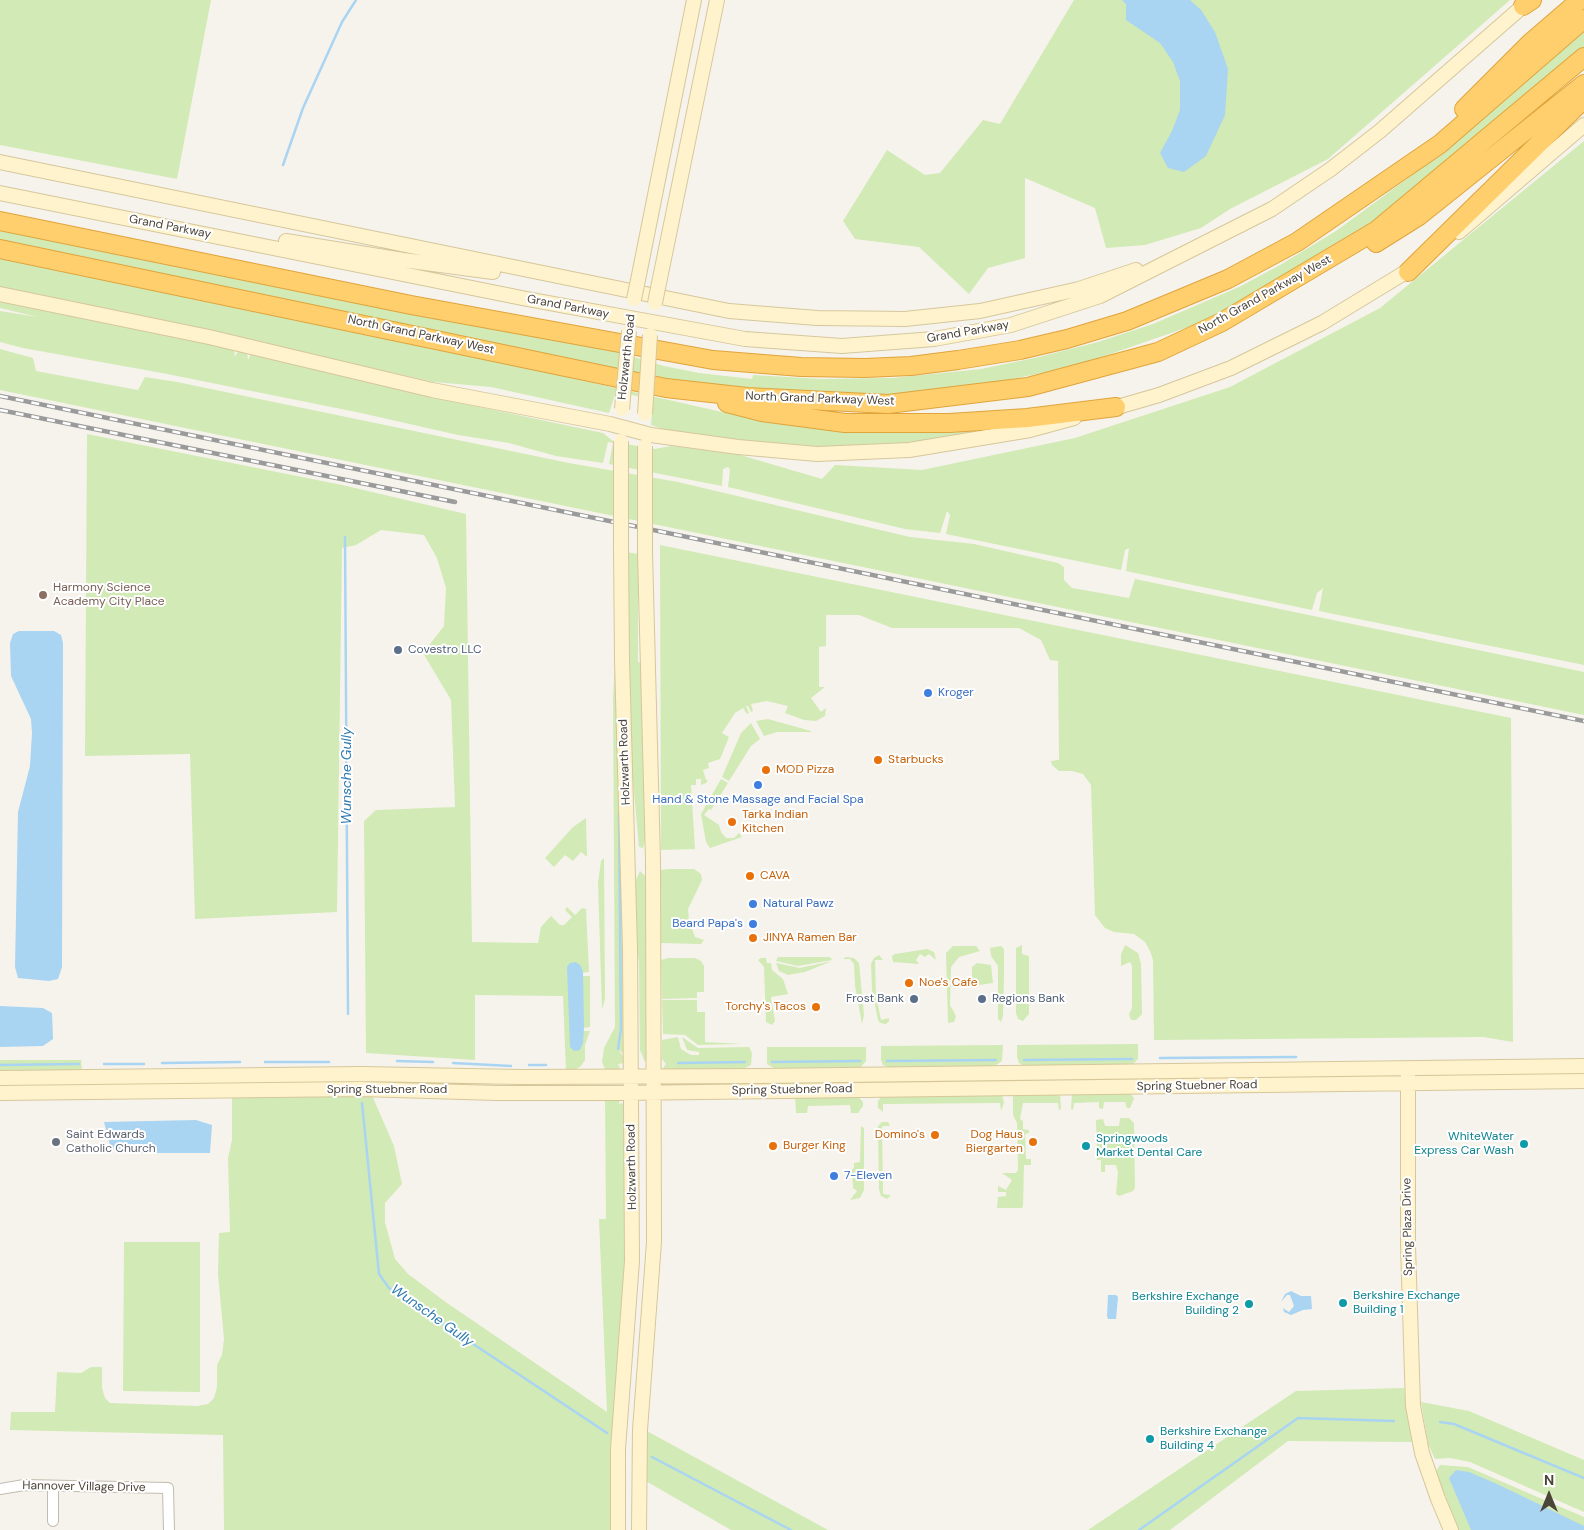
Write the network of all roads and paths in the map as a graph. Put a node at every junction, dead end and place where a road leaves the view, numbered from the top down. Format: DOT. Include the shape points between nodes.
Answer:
graph roads {
  1 [pos="694,0"];
  2 [pos="717,0"];
  3 [pos="1580,0"];
  4 [pos="1529,2"];
  5 [pos="1584,19"];
  6 [pos="1584,57"];
  7 [pos="1584,84"];
  8 [pos="1584,99"];
  9 [pos="1584,125"];
  10 [pos="1413,160"];
  11 [pos="0,162"];
  12 [pos="0,193"];
  13 [pos="39,200"];
  14 [pos="0,220"];
  15 [pos="0,249"];
  16 [pos="1187,252"];
  17 [pos="1408,272"];
  18 [pos="599,285"];
  19 [pos="0,294"];
  20 [pos="1272,294"];
  21 [pos="630,325"];
  22 [pos="652,329"];
  23 [pos="666,388"];
  24 [pos="1116,407"];
  25 [pos="621,427"];
  26 [pos="645,440"];
  27 [pos="1581,1066"];
  28 [pos="1408,1068"];
  29 [pos="1148,1071"];
  30 [pos="226,1075"];
  31 [pos="654,1076"];
  32 [pos="88,1077"];
  33 [pos="630,1077"];
  34 [pos="0,1078"];
  35 [pos="1580,1081"];
  36 [pos="1407,1083"];
  37 [pos="1142,1086"];
  38 [pos="227,1091"];
  39 [pos="654,1092"];
  40 [pos="88,1093"];
  41 [pos="631,1093"];
  42 [pos="0,1094"];
  43 [pos="626,1330"];
  44 [pos="648,1333"];
  45 [pos="53,1487"];
  46 [pos="0,1489"];
  47 [pos="53,1521"];
  48 [pos="169,1530"];
  49 [pos="618,1530"];
  50 [pos="639,1530"];
  51 [pos="1452,1530"];
  1 -- 21 [label="main road, Holzwarth Road"];
  2 -- 22 [label="main road, Holzwarth Road, bridge"];
  3 -- 10 [label="highway" via="1530,43"];
  4 -- 16 [label="main road" via="1331,169 1272,209"];
  5 -- 10 [label="highway" via="1440,144"];
  6 -- 20 [label="highway, North Grand Parkway West" via="1376,230"];
  7 -- 20 [label="highway" via="1419,216 1297,290"];
  8 -- 17 [label="highway"];
  9 -- 17 [label="main road"];
  10 -- 14 [label="highway" via="1364,198 1297,242 1228,279 1156,311 1020,350 911,366 864,368 764,365 674,353 411,305"];
  11 -- 18 [label="main road"];
  12 -- 13 [label="main road, Grand Parkway"];
  13 -- 18 [label="main road" via="403,260"];
  13 -- 21 [label="main road, Grand Parkway"];
  15 -- 23 [label="highway, North Grand Parkway West"];
  16 -- 18 [label="main road" via="1079,289 980,311 905,319 817,318 729,311"];
  16 -- 22 [label="main road, Grand Parkway" via="1100,296 1011,325 934,340 842,346 746,340"];
  17 -- 24 [label="main road" via="1322,323 1231,368"];
  19 -- 25 [label="main road" via="209,337 432,390"];
  20 -- 23 [label="highway, North Grand Parkway West" via="1158,352 1028,386 888,404 747,397"];
  21 -- 22 [label="main road, Grand Parkway"];
  21 -- 25 [label="main road, Holzwarth Road, bridge"];
  22 -- 26 [label="main road, Holzwarth Road, bridge"];
  23 -- 24 [label="highway" via="762,412 845,423 949,423"];
  24 -- 26 [label="main road" via="1030,430 909,450 817,454"];
  25 -- 26 [label="main road"];
  25 -- 33 [label="main road, Holzwarth Road, bridge"];
  26 -- 31 [label="main road, Holzwarth Road, bridge"];
  27 -- 28 [label="main road, Spring Stuebner Road"];
  27 -- 35 [label="main road"];
  28 -- 29 [label="main road, Spring Stuebner Road"];
  28 -- 36 [label="main road, Spring Plaza Drive"];
  29 -- 31 [label="main road, Spring Stuebner Road"];
  29 -- 37 [label="main road"];
  30 -- 32 [label="main road, Spring Stuebner Road"];
  30 -- 33 [label="main road, Spring Stuebner Road"];
  30 -- 38 [label="main road"];
  31 -- 33 [label="main road, Spring Stuebner Road"];
  31 -- 39 [label="main road, Holzwarth Road"];
  32 -- 34 [label="main road, Spring Stuebner Road"];
  32 -- 40 [label="main road"];
  33 -- 41 [label="main road, Holzwarth Road"];
  35 -- 36 [label="main road, Spring Stuebner Road"];
  36 -- 37 [label="main road, Spring Stuebner Road"];
  36 -- 51 [label="main road, Spring Plaza Drive" via="1413,1406 1422,1453"];
  37 -- 39 [label="main road, Spring Stuebner Road"];
  38 -- 40 [label="main road, Spring Stuebner Road"];
  38 -- 41 [label="main road, Spring Stuebner Road" via="361,1089"];
  39 -- 41 [label="main road, Spring Stuebner Road"];
  39 -- 44 [label="main road, Holzwarth Road" via="654,1242"];
  40 -- 42 [label="main road, Spring Stuebner Road"];
  41 -- 43 [label="main road, Holzwarth Road" via="632,1261"];
  43 -- 44 [label="main road"];
  43 -- 49 [label="main road, Holzwarth Road" via="618,1449"];
  44 -- 50 [label="main road, Holzwarth Road" via="640,1430"];
  45 -- 46 [label="street, Hannover Village Drive"];
  45 -- 47 [label="street"];
  45 -- 48 [label="street, Hannover Village Drive" via="168,1488"];
}
